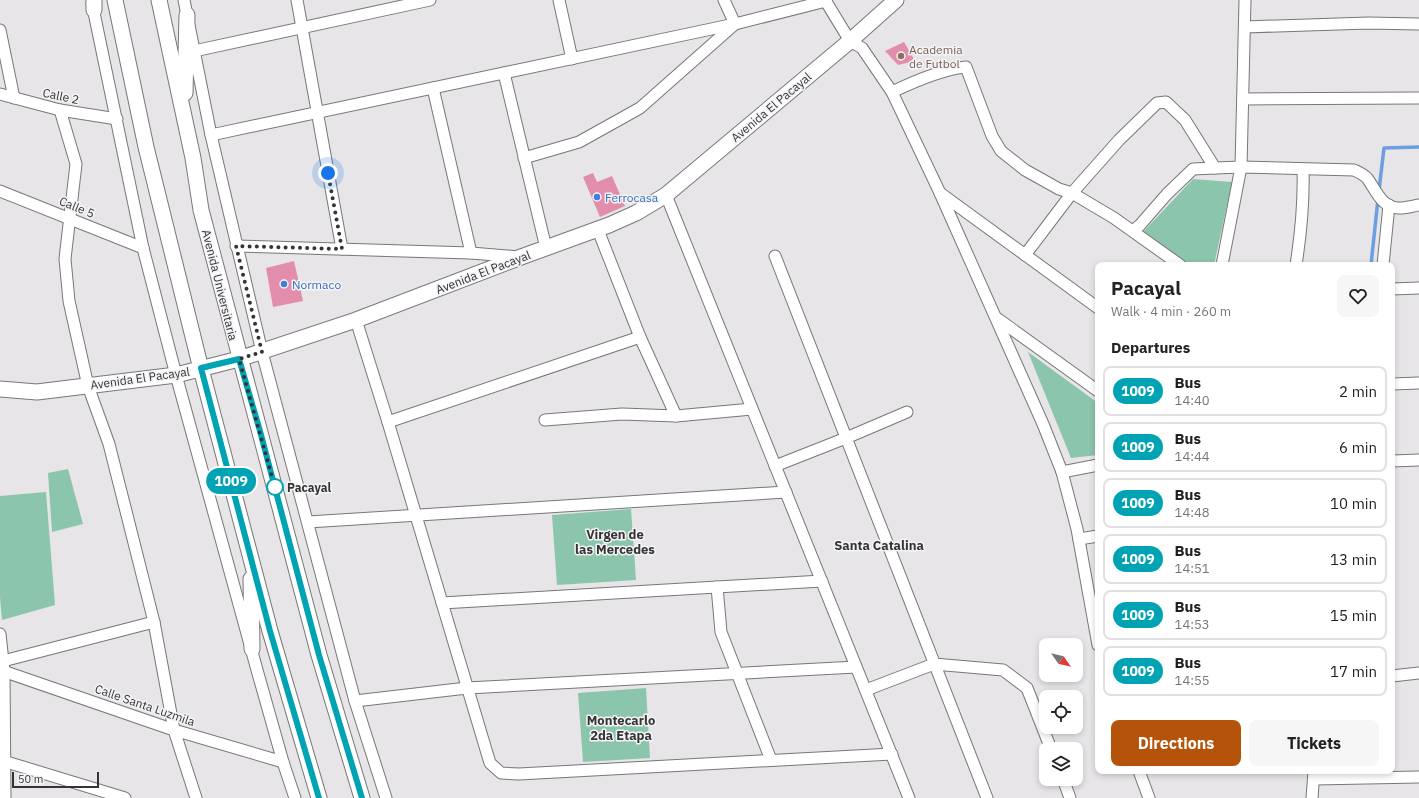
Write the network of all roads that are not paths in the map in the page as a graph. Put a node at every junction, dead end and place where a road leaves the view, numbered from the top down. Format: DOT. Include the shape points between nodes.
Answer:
graph roads {
  1 [pos="115,0"];
  2 [pos="159,0"];
  3 [pos="184,0"];
  4 [pos="298,0"];
  5 [pos="430,0"];
  6 [pos="559,0"];
  7 [pos="724,0"];
  8 [pos="896,0"];
  9 [pos="1245,0"];
  10 [pos="826,1"];
  11 [pos="93,3"];
  12 [pos="187,15"];
  13 [pos="735,24"];
  14 [pos="1419,24"];
  15 [pos="303,27"];
  16 [pos="1244,27"];
  17 [pos="0,30"];
  18 [pos="850,41"];
  19 [pos="194,50"];
  20 [pos="572,58"];
  21 [pos="504,73"];
  22 [pos="433,88"];
  23 [pos="892,92"];
  24 [pos="0,94"];
  25 [pos="14,98"];
  26 [pos="1419,98"];
  27 [pos="1243,99"];
  28 [pos="60,110"];
  29 [pos="318,112"];
  30 [pos="184,118"];
  31 [pos="117,119"];
  32 [pos="211,135"];
  33 [pos="524,158"];
  34 [pos="1241,167"];
  35 [pos="1215,168"];
  36 [pos="1303,169"];
  37 [pos="0,191"];
  38 [pos="940,193"];
  39 [pos="1072,193"];
  40 [pos="666,195"];
  41 [pos="1389,205"];
  42 [pos="1419,205"];
  43 [pos="70,219"];
  44 [pos="598,230"];
  45 [pos="1133,231"];
  46 [pos="236,246"];
  47 [pos="143,248"];
  48 [pos="546,248"];
  49 [pos="342,249"];
  50 [pos="471,253"];
  51 [pos="1025,255"];
  52 [pos="775,256"];
  53 [pos="520,257"];
  54 [pos="1176,262"];
  55 [pos="1223,262"];
  56 [pos="1296,262"];
  57 [pos="1383,262"];
  58 [pos="1419,288"];
  59 [pos="1395,289"];
  60 [pos="1095,306"];
  61 [pos="996,318"];
  62 [pos="356,320"];
  63 [pos="640,337"];
  64 [pos="262,352"];
  65 [pos="239,359"];
  66 [pos="201,368"];
  67 [pos="176,375"];
  68 [pos="1419,382"];
  69 [pos="1395,384"];
  70 [pos="88,386"];
  71 [pos="1095,389"];
  72 [pos="0,390"];
  73 [pos="752,409"];
  74 [pos="907,412"];
  75 [pos="676,416"];
  76 [pos="545,420"];
  77 [pos="388,422"];
  78 [pos="846,438"];
  79 [pos="1419,460"];
  80 [pos="1395,461"];
  81 [pos="775,466"];
  82 [pos="1095,466"];
  83 [pos="1062,472"];
  84 [pos="786,492"];
  85 [pos="416,515"];
  86 [pos="308,522"];
  87 [pos="1095,536"];
  88 [pos="1079,539"];
  89 [pos="250,556"];
  90 [pos="822,581"];
  91 [pos="717,587"];
  92 [pos="442,603"];
  93 [pos="1095,610"];
  94 [pos="154,622"];
  95 [pos="0,634"];
  96 [pos="252,649"];
  97 [pos="934,664"];
  98 [pos="3,667"];
  99 [pos="856,667"];
  100 [pos="736,673"];
  101 [pos="1419,673"];
  102 [pos="1395,676"];
  103 [pos="467,688"];
  104 [pos="866,690"];
  105 [pos="355,701"];
  106 [pos="174,730"];
  107 [pos="1048,742"];
  108 [pos="892,754"];
  109 [pos="771,760"];
  110 [pos="3,761"];
  111 [pos="283,762"];
  112 [pos="1141,774"];
  113 [pos="1314,775"];
  114 [pos="189,776"];
  115 [pos="1419,777"];
  116 [pos="1066,786"];
  117 [pos="94,793"];
  118 [pos="5,798"];
  119 [pos="125,798"];
  120 [pos="188,798"];
  121 [pos="196,798"];
  122 [pos="295,798"];
  123 [pos="319,798"];
  124 [pos="362,798"];
  125 [pos="386,798"];
  126 [pos="910,798"];
  127 [pos="987,798"];
  128 [pos="1070,798"];
  129 [pos="1149,798"];
  130 [pos="1312,798"];
  1 -- 66 [label="street" via="146,147"];
  2 -- 30 [label="street, Avenida Universitaria"];
  3 -- 12 [label="street"];
  4 -- 15 [label="street"];
  5 -- 15 [label="street"];
  6 -- 20 [label="street"];
  7 -- 13 [label="street"];
  8 -- 18 [label="street, Avenida El Pacayal"];
  9 -- 16 [label="street"];
  10 -- 13 [label="street"];
  10 -- 18 [label="street"];
  11 -- 31 [label="street"];
  12 -- 19 [label="street"];
  12 -- 30 [label="street"];
  13 -- 20 [label="street"];
  13 -- 33 [label="street" via="640,108 579,142"];
  14 -- 16 [label="street"];
  15 -- 19 [label="street"];
  15 -- 29 [label="street"];
  16 -- 27 [label="street"];
  17 -- 25 [label="street"];
  18 -- 23 [label="street" via="862,48"];
  18 -- 40 [label="street, Avenida El Pacayal"];
  19 -- 32 [label="street"];
  20 -- 21 [label="street"];
  21 -- 22 [label="street"];
  21 -- 33 [label="street"];
  22 -- 29 [label="street"];
  22 -- 50 [label="street"];
  23 -- 38 [label="street"];
  23 -- 39 [label="street" via="956,68 966,67 992,136 1001,151 1025,170 1059,189"];
  24 -- 25 [label="street, Calle 2"];
  25 -- 28 [label="street, Calle 2"];
  26 -- 27 [label="street"];
  27 -- 34 [label="street"];
  28 -- 31 [label="street, Calle 2"];
  28 -- 43 [label="street" via="76,164"];
  29 -- 32 [label="street"];
  29 -- 49 [label="street"];
  30 -- 65 [label="street, Avenida Universitaria" via="201,210"];
  31 -- 47 [label="street"];
  32 -- 46 [label="street"];
  33 -- 48 [label="street"];
  34 -- 35 [label="street"];
  34 -- 36 [label="street"];
  34 -- 55 [label="street"];
  35 -- 39 [label="street" via="1185,120 1166,102 1157,103 1119,140"];
  35 -- 45 [label="street" via="1194,169"];
  36 -- 41 [label="street" via="1358,172 1367,179 1378,197"];
  36 -- 56 [label="street" via="1304,196"];
  37 -- 43 [label="street, Calle 5"];
  38 -- 51 [label="street"];
  38 -- 61 [label="street"];
  39 -- 45 [label="street"];
  39 -- 51 [label="street"];
  40 -- 44 [label="street, Avenida El Pacayal" via="636,213"];
  40 -- 73 [label="street"];
  41 -- 42 [label="street" via="1399,208"];
  41 -- 57 [label="street"];
  43 -- 47 [label="street, Calle 5"];
  43 -- 70 [label="street" via="66,259 69,301"];
  44 -- 48 [label="street, Avenida El Pacayal"];
  44 -- 63 [label="street"];
  45 -- 54 [label="street"];
  46 -- 49 [label="street"];
  46 -- 64 [label="street"];
  47 -- 67 [label="street"];
  48 -- 53 [label="street, Avenida El Pacayal"];
  49 -- 50 [label="street"];
  50 -- 53 [label="street"];
  51 -- 60 [label="street"];
  52 -- 78 [label="street"];
  53 -- 62 [label="street, Avenida El Pacayal"];
  58 -- 59 [label="street"];
  61 -- 71 [label="street"];
  61 -- 83 [label="street"];
  62 -- 64 [label="street, Avenida El Pacayal"];
  62 -- 77 [label="street"];
  63 -- 75 [label="street"];
  63 -- 77 [label="street"];
  64 -- 65 [label="street, Avenida El Pacayal"];
  64 -- 86 [label="street"];
  65 -- 66 [label="street, Avenida El Pacayal"];
  65 -- 124 [label="street, Avenida Universitaria" via="319,655"];
  66 -- 67 [label="street, Avenida El Pacayal"];
  66 -- 89 [label="street"];
  67 -- 70 [label="street, Avenida El Pacayal"];
  67 -- 96 [label="street"];
  68 -- 69 [label="street"];
  70 -- 72 [label="street, Avenida El Pacayal" via="37,392"];
  70 -- 94 [label="street" via="109,444"];
  73 -- 75 [label="street"];
  73 -- 81 [label="street"];
  74 -- 78 [label="street"];
  75 -- 76 [label="street" via="622,414"];
  77 -- 85 [label="street"];
  78 -- 81 [label="street"];
  78 -- 97 [label="street"];
  79 -- 80 [label="street"];
  81 -- 84 [label="street"];
  82 -- 83 [label="street"];
  83 -- 88 [label="street"];
  84 -- 85 [label="street"];
  84 -- 90 [label="street"];
  85 -- 86 [label="street"];
  85 -- 92 [label="street"];
  86 -- 105 [label="street"];
  87 -- 88 [label="street"];
  88 -- 93 [label="street"];
  89 -- 96 [label="street"];
  89 -- 123 [label="street"];
  90 -- 91 [label="street"];
  90 -- 99 [label="street"];
  91 -- 92 [label="street"];
  91 -- 100 [label="street" via="721,632"];
  92 -- 103 [label="street"];
  94 -- 98 [label="street"];
  94 -- 106 [label="street"];
  95 -- 98 [label="street"];
  96 -- 111 [label="street"];
  97 -- 104 [label="street"];
  97 -- 107 [label="street" via="1004,670 1026,688"];
  97 -- 127 [label="street"];
  98 -- 106 [label="street, Calle Santa Luzmila"];
  98 -- 110 [label="street"];
  99 -- 100 [label="street"];
  99 -- 104 [label="street"];
  100 -- 103 [label="street"];
  100 -- 109 [label="street"];
  101 -- 102 [label="street"];
  103 -- 105 [label="street"];
  103 -- 109 [label="street" via="490,763 501,773"];
  104 -- 108 [label="street"];
  105 -- 125 [label="street"];
  106 -- 111 [label="street, Calle Santa Luzmila"];
  106 -- 114 [label="street"];
  108 -- 109 [label="street"];
  108 -- 126 [label="street"];
  110 -- 117 [label="street"];
  110 -- 118 [label="street"];
  111 -- 122 [label="street"];
  112 -- 129 [label="street"];
  113 -- 115 [label="street"];
  113 -- 130 [label="street"];
  114 -- 120 [label="street"];
  114 -- 121 [label="street"];
  116 -- 128 [label="street"];
  117 -- 119 [label="street"];
}
